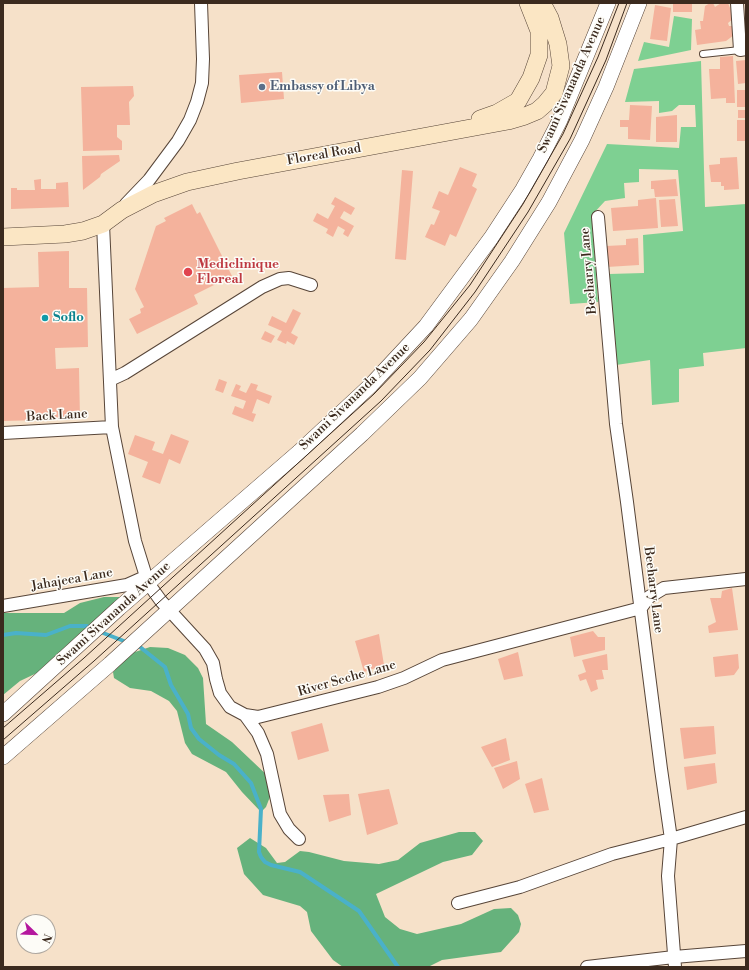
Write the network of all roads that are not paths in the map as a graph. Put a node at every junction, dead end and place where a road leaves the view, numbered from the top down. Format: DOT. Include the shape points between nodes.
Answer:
graph roads {
  1 [pos="201,3"];
  2 [pos="528,3"];
  3 [pos="542,3"];
  4 [pos="608,3"];
  5 [pos="639,3"];
  6 [pos="737,3"];
  7 [pos="743,49"];
  8 [pos="703,54"];
  9 [pos="434,134"];
  10 [pos="122,210"];
  11 [pos="598,217"];
  12 [pos="103,224"];
  13 [pos="3,237"];
  14 [pos="311,285"];
  15 [pos="110,380"];
  16 [pos="112,427"];
  17 [pos="3,433"];
  18 [pos="746,579"];
  19 [pos="146,580"];
  20 [pos="3,606"];
  21 [pos="641,608"];
  22 [pos="169,610"];
  23 [pos="3,714"];
  24 [pos="245,715"];
  25 [pos="3,757"];
  26 [pos="746,817"];
  27 [pos="299,839"];
  28 [pos="671,839"];
  29 [pos="458,903"];
  30 [pos="746,951"];
  31 [pos="675,962"];
  32 [pos="587,967"];
  1 -- 10 [label="street" via="202,83 190,120 149,180"];
  2 -- 9 [label="main road" via="538,31 539,55 518,101 497,113"];
  3 -- 9 [label="main road, Floreal Road" via="558,44 561,66 554,93 546,104 537,111 508,121"];
  4 -- 19 [label="street, Swami Sivananda Avenue" via="560,120 540,159 491,238 426,326 371,385 315,436"];
  5 -- 22 [label="street" via="582,140 549,202 471,319 420,378 362,434"];
  6 -- 7 [label="street"];
  7 -- 8 [label="lane"];
  9 -- 10 [label="main road, Floreal Road" via="187,182 153,194"];
  10 -- 12 [label="main road, Floreal Road"];
  11 -- 21 [label="street, Beeharry Lane" via="616,424"];
  12 -- 13 [label="main road, Floreal Road" via="65,234"];
  12 -- 15 [label="street, River Seche Lane"];
  14 -- 15 [label="street" via="289,278 262,287"];
  15 -- 16 [label="street, River Seche Lane"];
  16 -- 17 [label="street, Back Lane"];
  16 -- 19 [label="street, River Seche Lane" via="135,541"];
  18 -- 21 [label="street" via="664,588 650,596"];
  19 -- 20 [label="street, Jahajeea Lane"];
  19 -- 22 [label="street, River Seche Lane" via="154,594"];
  19 -- 23 [label="street, Swami Sivananda Avenue"];
  21 -- 24 [label="street, River Seche Lane" via="442,660 378,688 258,717"];
  21 -- 28 [label="street, Beeharry Lane"];
  22 -- 24 [label="street, River Seche Lane" via="205,648 213,663 220,693 230,708"];
  22 -- 25 [label="street"];
  24 -- 27 [label="street" via="258,733 268,754 280,814"];
  26 -- 28 [label="street"];
  28 -- 29 [label="street" via="612,854 520,887"];
  28 -- 31 [label="street, Beeharry Lane" via="668,876"];
  30 -- 31 [label="street"];
  31 -- 32 [label="street"];
}
